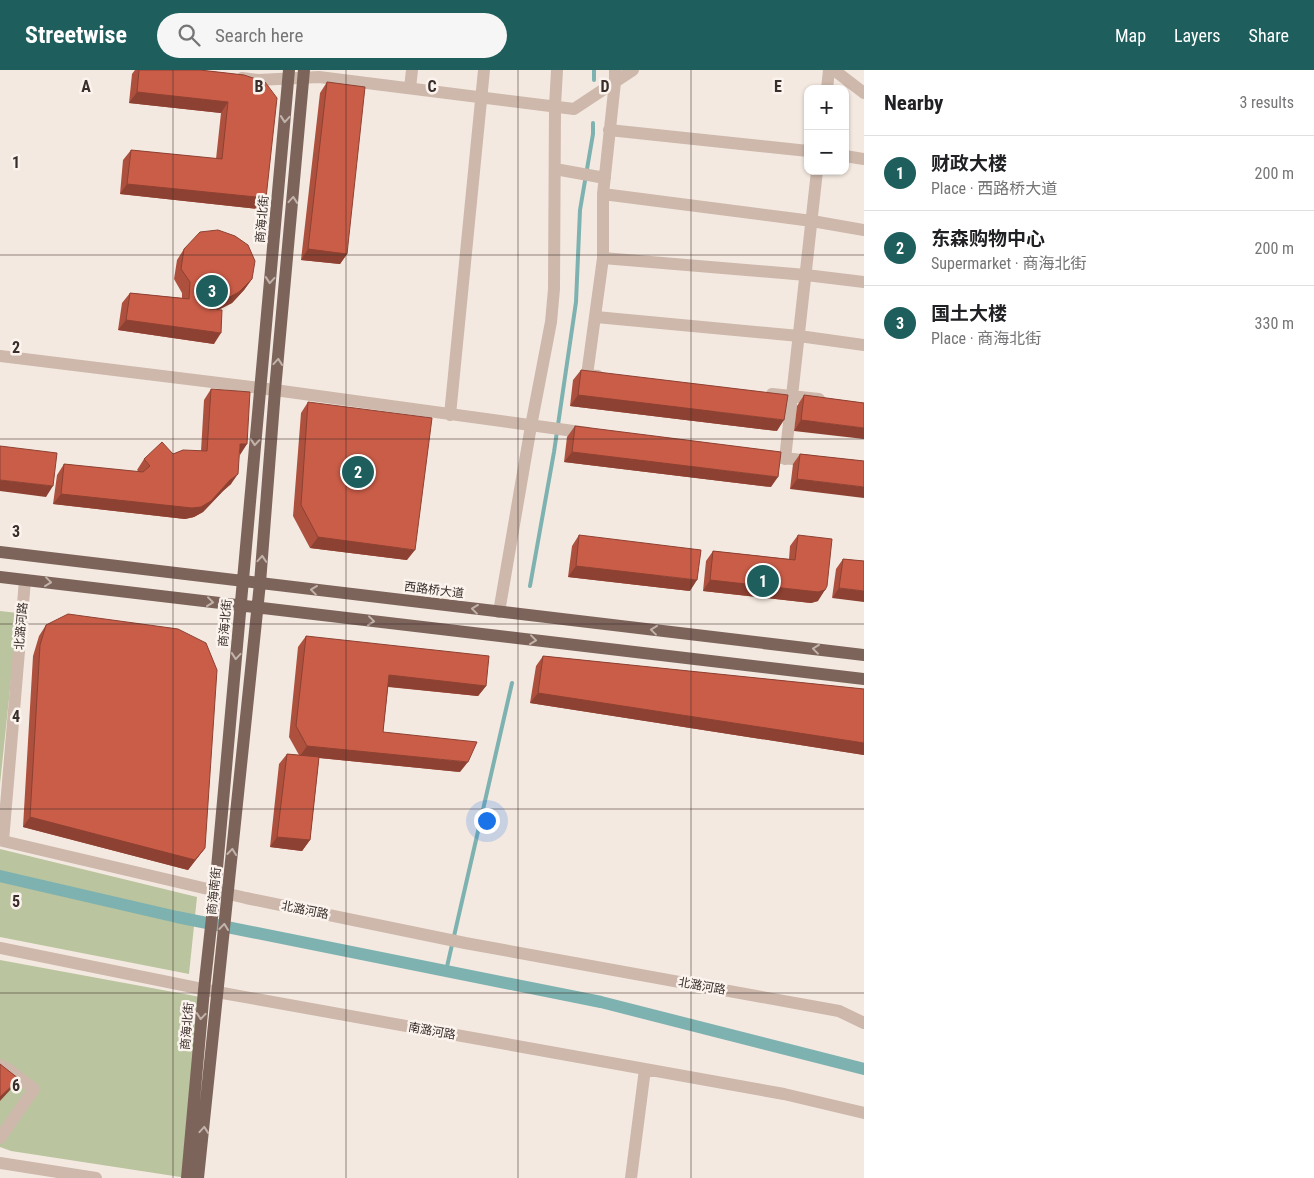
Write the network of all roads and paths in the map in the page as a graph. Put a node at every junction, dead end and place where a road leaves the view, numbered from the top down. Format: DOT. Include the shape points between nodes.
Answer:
graph roads {
  1 [pos="412,70"];
  2 [pos="484,70"];
  3 [pos="557,70"];
  4 [pos="633,70"];
  5 [pos="829,70"];
  6 [pos="834,70"];
  7 [pos="288,74"];
  8 [pos="304,74"];
  9 [pos="229,76"];
  10 [pos="615,76"];
  11 [pos="827,85"];
  12 [pos="410,88"];
  13 [pos="864,93"];
  14 [pos="482,98"];
  15 [pos="556,106"];
  16 [pos="610,130"];
  17 [pos="804,151"];
  18 [pos="849,157"];
  19 [pos="864,159"];
  20 [pos="555,169"];
  21 [pos="817,175"];
  22 [pos="605,178"];
  23 [pos="603,194"];
  24 [pos="812,221"];
  25 [pos="864,230"];
  26 [pos="603,258"];
  27 [pos="806,275"];
  28 [pos="864,282"];
  29 [pos="596,317"];
  30 [pos="799,336"];
  31 [pos="864,345"];
  32 [pos="0,356"];
  33 [pos="606,377"];
  34 [pos="260,388"];
  35 [pos="275,390"];
  36 [pos="763,393"];
  37 [pos="792,396"];
  38 [pos="828,400"];
  39 [pos="450,415"];
  40 [pos="531,426"];
  41 [pos="602,435"];
  42 [pos="756,455"];
  43 [pos="785,459"];
  44 [pos="824,462"];
  45 [pos="0,552"];
  46 [pos="0,576"];
  47 [pos="25,580"];
  48 [pos="243,581"];
  49 [pos="260,583"];
  50 [pos="241,605"];
  51 [pos="258,607"];
  52 [pos="499,612"];
  53 [pos="864,655"];
  54 [pos="864,679"];
  55 [pos="221,896"];
  56 [pos="0,948"];
  57 [pos="204,990"];
  58 [pos="217,992"];
  59 [pos="864,1023"];
  60 [pos="0,1065"];
  61 [pos="646,1069"];
  62 [pos="864,1113"];
  63 [pos="0,1138"];
  64 [pos="0,1163"];
  65 [pos="96,1178"];
  66 [pos="187,1178"];
  67 [pos="198,1178"];
  68 [pos="631,1178"];
  1 -- 12 [label="street"];
  2 -- 14 [label="street"];
  3 -- 15 [label="street"];
  4 -- 10 [label="street"];
  5 -- 11 [label="street"];
  6 -- 13 [label="street"];
  7 -- 8 [label="street"];
  7 -- 9 [label="street" via="258,80"];
  7 -- 34 [label="main road, 商海北街, one-way"];
  8 -- 12 [label="street"];
  35 -- 8 [label="main road, one-way"];
  10 -- 15 [label="street" via="574,109"];
  10 -- 16 [label="street"];
  12 -- 14 [label="street"];
  14 -- 15 [label="street"];
  14 -- 39 [label="street"];
  15 -- 20 [label="street"];
  16 -- 17 [label="street"];
  16 -- 22 [label="street"];
  18 -- 19 [label="street"];
  20 -- 22 [label="street"];
  20 -- 40 [label="street" via="554,289"];
  21 -- 24 [label="street"];
  22 -- 23 [label="street"];
  23 -- 24 [label="street"];
  23 -- 26 [label="street"];
  24 -- 25 [label="street"];
  24 -- 27 [label="street"];
  26 -- 27 [label="street"];
  26 -- 29 [label="street"];
  27 -- 28 [label="street"];
  27 -- 30 [label="street"];
  29 -- 30 [label="street"];
  29 -- 33 [label="street" via="587,375"];
  30 -- 31 [label="street"];
  30 -- 37 [label="street"];
  32 -- 34 [label="street"];
  34 -- 35 [label="street"];
  34 -- 48 [label="main road, 商海北街, one-way"];
  35 -- 39 [label="street"];
  49 -- 35 [label="main road, one-way"];
  36 -- 37 [label="street"];
  37 -- 38 [label="street"];
  37 -- 43 [label="street"];
  39 -- 40 [label="street"];
  40 -- 41 [label="street"];
  40 -- 52 [label="street"];
  42 -- 43 [label="street"];
  43 -- 44 [label="street"];
  45 -- 48 [label="main road, 西路桥大道"];
  46 -- 47 [label="main road"];
  47 -- 50 [label="main road, one-way"];
  47 -- 55 [label="street, 北潞河路" via="3,841"];
  48 -- 49 [label="main road, 西路桥大道"];
  48 -- 50 [label="main road, 商海北街"];
  49 -- 51 [label="main road"];
  52 -- 49 [label="main road, 西路桥大道, one-way"];
  50 -- 51 [label="main road"];
  50 -- 55 [label="main road, 商海北街, one-way"];
  51 -- 54 [label="main road, one-way"];
  55 -- 51 [label="main road, 商海南街, one-way"];
  53 -- 52 [label="main road, 西路桥大道, one-way"];
  55 -- 57 [label="main road, 商海北街" via="208,950"];
  58 -- 55 [label="main road, 商海南街, one-way"];
  55 -- 59 [label="street, 北潞河路" via="839,1011"];
  56 -- 57 [label="street, 南潞河路"];
  57 -- 58 [label="street, 南潞河路"];
  57 -- 66 [label="main road, 商海北街, one-way"];
  58 -- 61 [label="street, 南潞河路"];
  67 -- 58 [label="main road, 商海南街, one-way"];
  60 -- 63 [label="street" via="34,1089"];
  61 -- 62 [label="street, 南潞河路" via="784,1094"];
  61 -- 68 [label="street"];
  64 -- 65 [label="street"];
}
